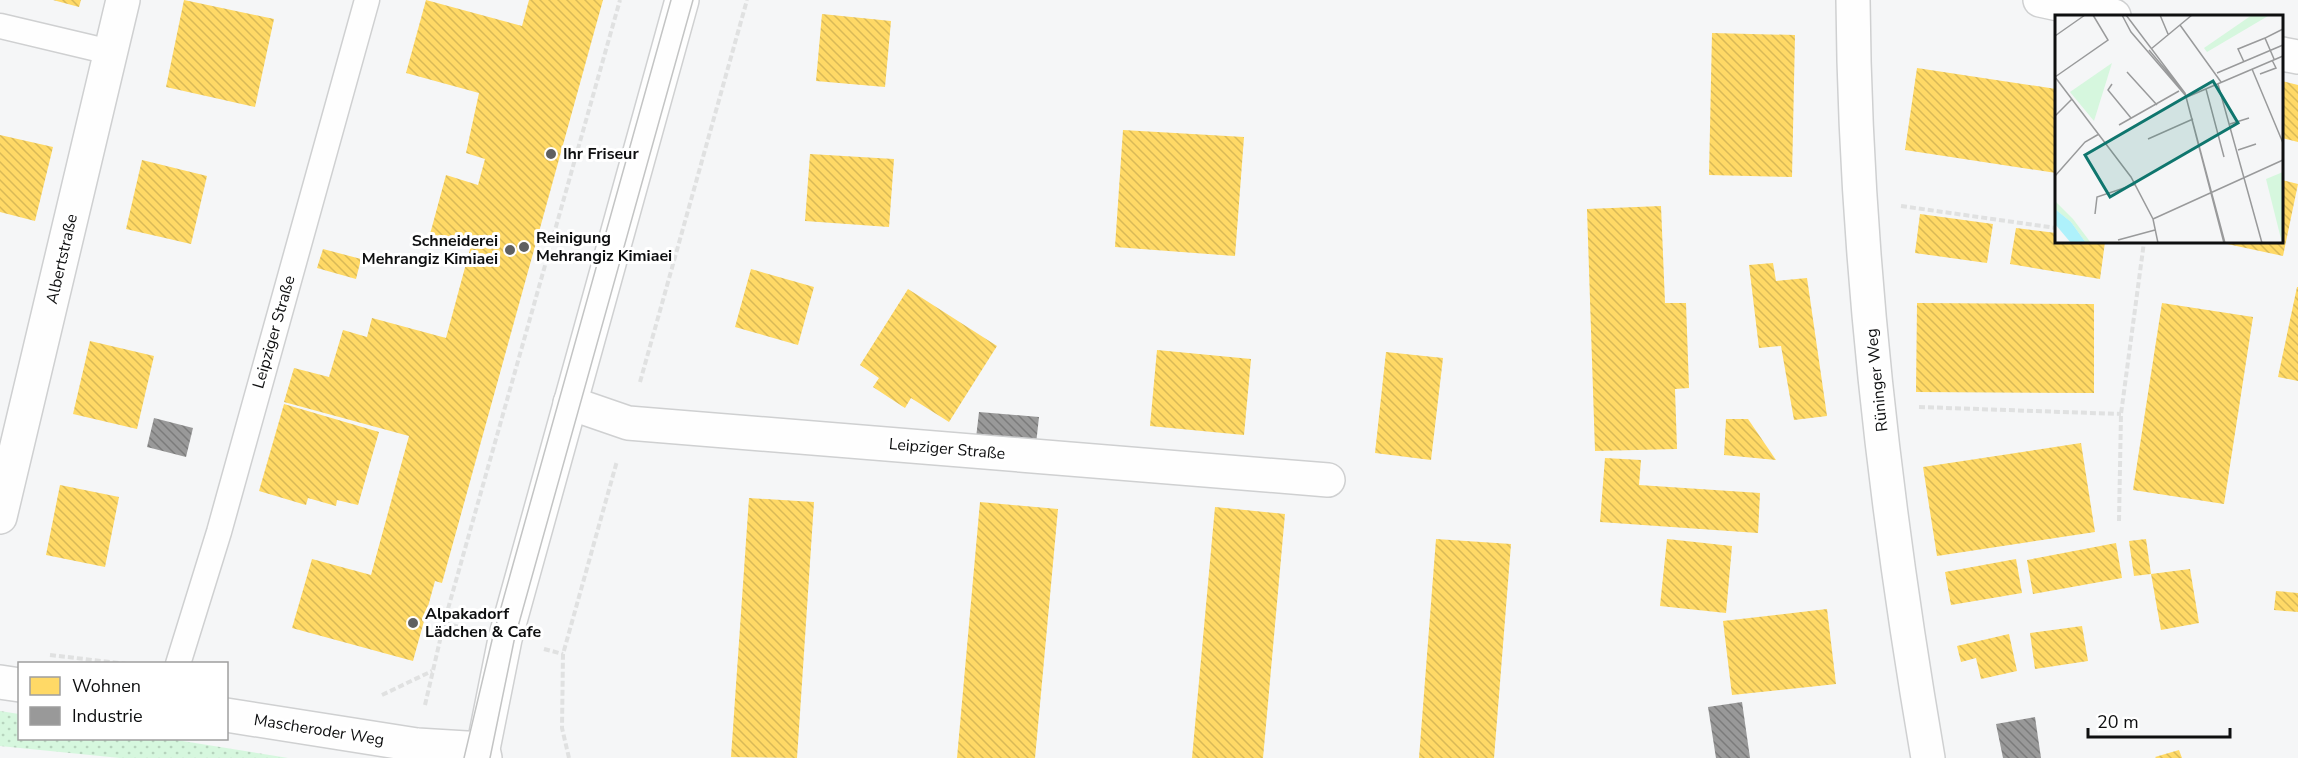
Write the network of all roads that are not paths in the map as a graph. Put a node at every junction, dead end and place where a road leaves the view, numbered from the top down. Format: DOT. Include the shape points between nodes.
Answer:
graph roads {
  1 [pos="123,0"];
  2 [pos="367,0"];
  3 [pos="682,0"];
  4 [pos="1853,0"];
  5 [pos="2040,0"];
  6 [pos="2109,15"];
  7 [pos="0,26"];
  8 [pos="110,52"];
  9 [pos="2283,54"];
  10 [pos="2298,57"];
  11 [pos="570,403"];
  12 [pos="8,457"];
  13 [pos="1328,480"];
  14 [pos="0,517"];
  15 [pos="178,662"];
  16 [pos="0,682"];
  17 [pos="18,685"];
  18 [pos="228,715"];
  19 [pos="483,755"];
  20 [pos="1928,758"];
  1 -- 8 [label="street, Albertstraße"];
  2 -- 15 [label="lane, Leipziger Straße" via="219,532"];
  3 -- 11 [label="street"];
  4 -- 20 [label="street, Rüninger Weg" via="1858,201 1906,628"];
  5 -- 6 [label="street"];
  7 -- 8 [label="lane"];
  8 -- 12 [label="street, Albertstraße"];
  9 -- 10 [label="street"];
  11 -- 13 [label="street, Leipziger Straße" via="628,423"];
  11 -- 19 [label="street" via="506,639"];
  12 -- 14 [label="street, Albertstraße"];
  16 -- 17 [label="street"];
  18 -- 19 [label="street, Mascheroder Weg"];
}
